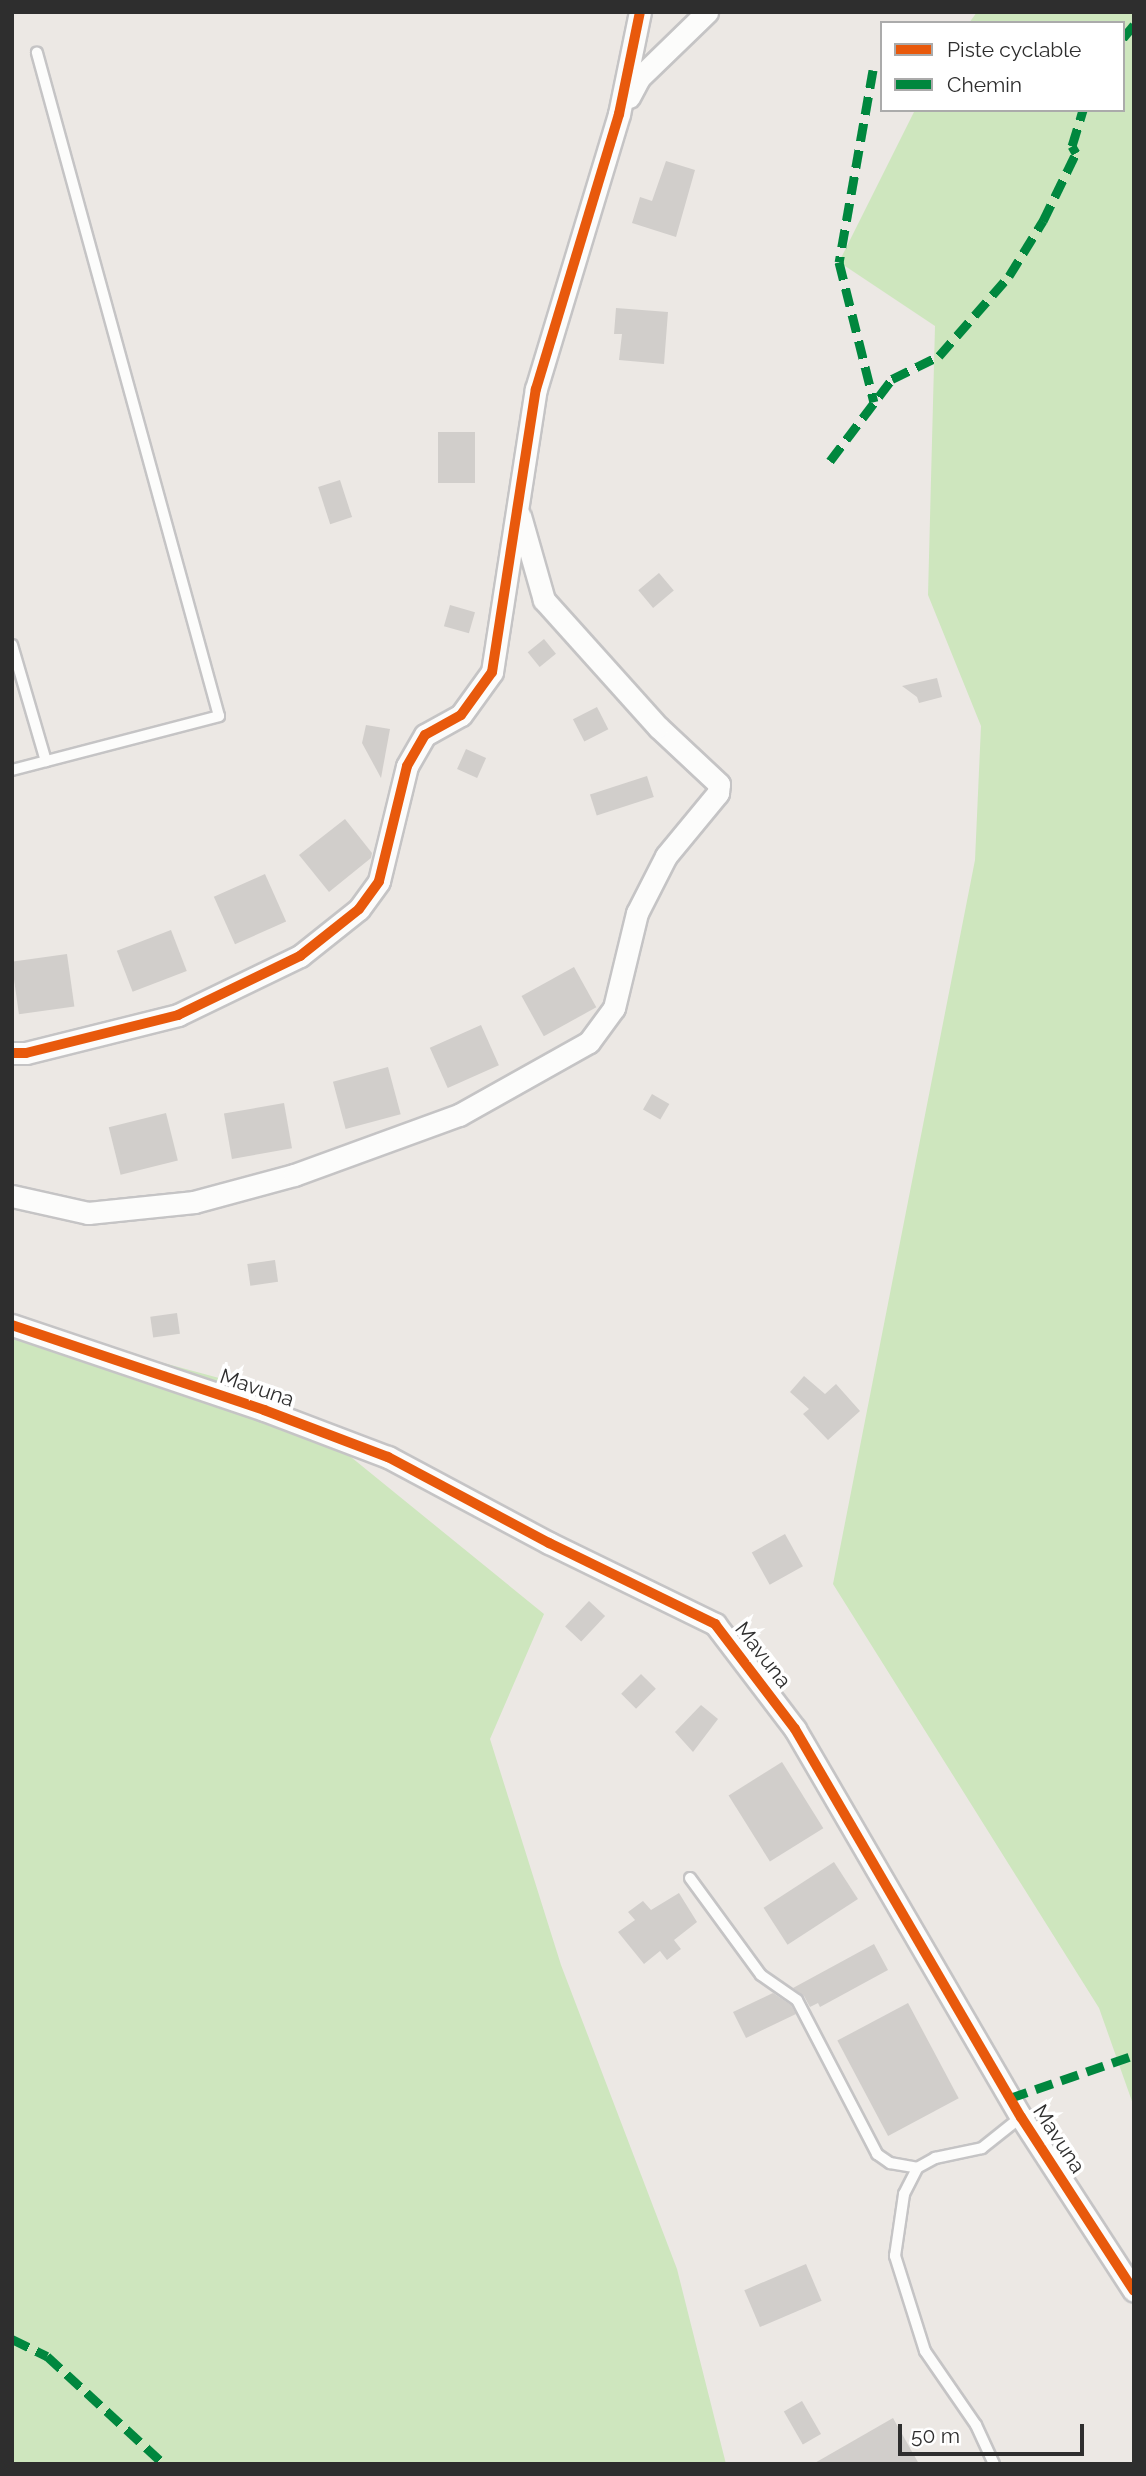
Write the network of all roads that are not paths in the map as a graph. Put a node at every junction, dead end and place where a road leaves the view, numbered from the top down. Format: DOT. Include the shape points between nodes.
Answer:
graph roads {
  1 [pos="640,12"];
  2 [pos="707,12"];
  3 [pos="37,53"];
  4 [pos="619,114"];
  5 [pos="516,504"];
  6 [pos="12,645"];
  7 [pos="46,761"];
  8 [pos="12,771"];
  9 [pos="12,1053"];
  10 [pos="12,1196"];
  11 [pos="12,1325"];
  12 [pos="690,1878"];
  13 [pos="1021,2117"];
  14 [pos="917,2168"];
  15 [pos="1134,2291"];
  16 [pos="994,2464"];
  1 -- 4 [label="street"];
  2 -- 4 [label="street" via="639,78"];
  3 -- 7 [label="lane" via="219,716"];
  4 -- 5 [label="street" via="536,389"];
  5 -- 9 [label="street" via="492,672 461,715 425,735 413,756 400,789 379,881 359,909 300,956 178,1015"];
  5 -- 10 [label="street" via="544,600 658,727 719,784 718,793 666,856 637,913 614,1008 589,1042 459,1115 294,1175 194,1202 88,1213"];
  6 -- 7 [label="lane"];
  7 -- 8 [label="lane"];
  11 -- 13 [label="street, Mavuna" via="388,1457 715,1625 795,1729"];
  12 -- 14 [label="lane" via="761,1975 797,2000 877,2154 890,2164"];
  13 -- 14 [label="lane" via="982,2148 935,2158"];
  13 -- 15 [label="street, Mavuna"];
  14 -- 16 [label="lane" via="904,2194 895,2256 925,2351 976,2425"];
}
